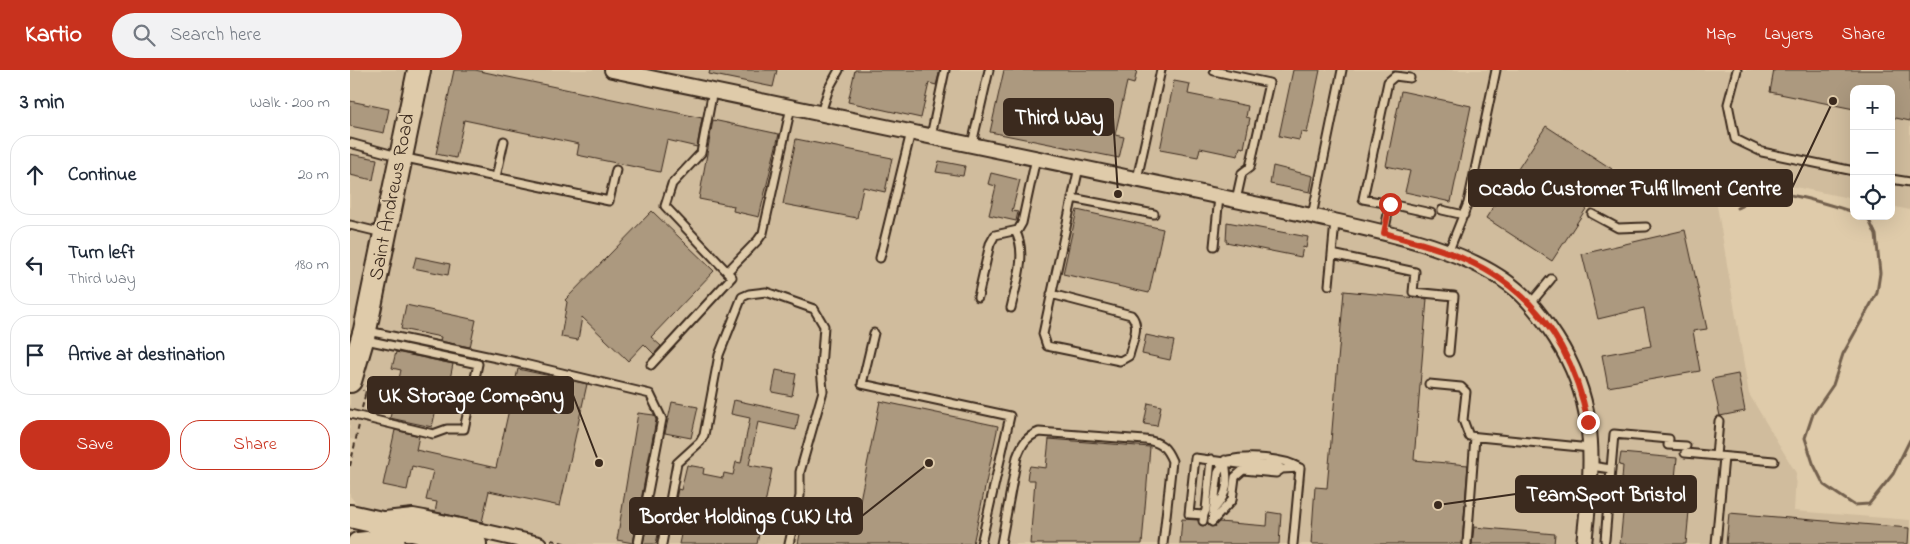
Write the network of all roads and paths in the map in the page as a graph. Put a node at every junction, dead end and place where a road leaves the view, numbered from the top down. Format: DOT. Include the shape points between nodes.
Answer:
graph roads {
  1 [pos="419,70"];
  2 [pos="612,70"];
  3 [pos="839,70"];
  4 [pos="945,70"];
  5 [pos="988,70"];
  6 [pos="1161,70"];
  7 [pos="1342,70"];
  8 [pos="1496,70"];
  9 [pos="1737,70"];
  10 [pos="1214,71"];
  11 [pos="677,76"];
  12 [pos="1410,78"];
  13 [pos="713,90"];
  14 [pos="791,106"];
  15 [pos="821,112"];
  16 [pos="911,131"];
  17 [pos="931,136"];
  18 [pos="504,141"];
  19 [pos="350,143"];
  20 [pos="972,144"];
  21 [pos="401,157"];
  22 [pos="1036,158"];
  23 [pos="1079,166"];
  24 [pos="616,170"];
  25 [pos="1850,170"];
  26 [pos="496,177"];
  27 [pos="1137,179"];
  28 [pos="1895,180"];
  29 [pos="1910,182"];
  30 [pos="1219,197"];
  31 [pos="1072,198"];
  32 [pos="1236,200"];
  33 [pos="1390,204"];
  34 [pos="1442,210"];
  35 [pos="1431,213"];
  36 [pos="1154,214"];
  37 [pos="1592,214"];
  38 [pos="1464,215"];
  39 [pos="1312,216"];
  40 [pos="1335,222"];
  41 [pos="350,225"];
  42 [pos="1646,228"];
  43 [pos="1015,231"];
  44 [pos="1384,233"];
  45 [pos="386,234"];
  46 [pos="1214,246"];
  47 [pos="1448,253"];
  48 [pos="1332,254"];
  49 [pos="880,258"];
  50 [pos="728,271"];
  51 [pos="1551,279"];
  52 [pos="1330,285"];
  53 [pos="1051,294"];
  54 [pos="978,297"];
  55 [pos="1531,303"];
  56 [pos="1011,308"];
  57 [pos="874,333"];
  58 [pos="359,345"];
  59 [pos="1449,352"];
  60 [pos="651,365"];
  61 [pos="350,381"];
  62 [pos="1429,384"];
  63 [pos="350,414"];
  64 [pos="1719,420"];
  65 [pos="1475,437"];
  66 [pos="1590,448"];
  67 [pos="1716,456"];
  68 [pos="1724,457"];
  69 [pos="1211,459"];
  70 [pos="1225,460"];
  71 [pos="1774,461"];
  72 [pos="1591,466"];
  73 [pos="1300,468"];
  74 [pos="1282,469"];
  75 [pos="1611,469"];
  76 [pos="356,518"];
  77 [pos="1605,540"];
  78 [pos="358,544"];
  79 [pos="394,544"];
  80 [pos="474,544"];
  81 [pos="539,544"];
  82 [pos="638,544"];
  83 [pos="662,544"];
  84 [pos="789,544"];
  85 [pos="981,544"];
  86 [pos="1001,544"];
  87 [pos="1163,544"];
  88 [pos="1293,544"];
  89 [pos="1467,544"];
  90 [pos="1584,544"];
  91 [pos="1716,544"];
  1 -- 21 [label="highway, Saint Andrews Road"];
  2 -- 11 [label="street"];
  3 -- 15 [label="lane"];
  4 -- 17 [label="lane"];
  5 -- 20 [label="lane"];
  6 -- 27 [label="lane"];
  7 -- 39 [label="lane"];
  8 -- 38 [label="lane"];
  9 -- 25 [label="lane" via="1728,104 1735,139 1762,152"];
  10 -- 32 [label="lane" via="1269,84 1250,168 1242,173"];
  11 -- 13 [label="street"];
  12 -- 33 [label="lane" via="1394,76 1388,82 1364,199"];
  13 -- 14 [label="street"];
  13 -- 50 [label="lane" via="701,153 672,184 665,206"];
  14 -- 15 [label="street"];
  14 -- 50 [label="lane" via="763,233"];
  15 -- 16 [label="street"];
  16 -- 17 [label="street"];
  16 -- 49 [label="lane"];
  17 -- 20 [label="street"];
  18 -- 26 [label="lane"];
  19 -- 21 [label="lane"];
  20 -- 22 [label="street"];
  21 -- 26 [label="lane"];
  21 -- 45 [label="highway, Saint Andrews Road"];
  22 -- 23 [label="street"];
  22 -- 43 [label="lane" via="1022,223"];
  23 -- 27 [label="street"];
  23 -- 31 [label="lane"];
  24 -- 26 [label="lane" via="609,201"];
  27 -- 30 [label="street"];
  28 -- 29 [label="lane"];
  30 -- 32 [label="street"];
  30 -- 46 [label="lane"];
  31 -- 36 [label="lane"];
  31 -- 53 [label="lane"];
  32 -- 39 [label="street"];
  33 -- 35 [label="lane"];
  33 -- 44 [label="lane"];
  34 -- 38 [label="lane"];
  37 -- 42 [label="lane" via="1618,228"];
  38 -- 47 [label="lane"];
  39 -- 40 [label="street"];
  40 -- 44 [label="street"];
  40 -- 48 [label="lane"];
  41 -- 45 [label="lane"];
  43 -- 54 [label="lane" via="995,235"];
  43 -- 56 [label="lane" via="1021,246"];
  44 -- 47 [label="street"];
  45 -- 58 [label="highway, Saint Andrews Road"];
  47 -- 55 [label="street" via="1493,273"];
  48 -- 52 [label="lane"];
  48 -- 59 [label="lane" via="1415,272 1413,292 1454,296"];
  50 -- 60 [label="lane" via="732,277"];
  51 -- 55 [label="lane"];
  53 -- 53 [label="lane" via="1042,334 1047,346 1120,362 1129,356 1136,328 1131,315"];
  55 -- 66 [label="street" via="1570,363 1584,404"];
  57 -- 85 [label="lane" via="862,384 1010,416"];
  58 -- 61 [label="highway, Saint Andrews Road"];
  58 -- 63 [label="lane" via="478,364 464,429 447,429 433,434"];
  58 -- 82 [label="lane" via="516,362 650,394 662,419"];
  62 -- 65 [label="lane" via="1461,387 1466,392 1463,420 1469,436"];
  64 -- 67 [label="lane"];
  65 -- 66 [label="lane"];
  65 -- 89 [label="lane"];
  66 -- 72 [label="street"];
  67 -- 68 [label="lane"];
  67 -- 75 [label="lane" via="1668,445 1669,439 1614,434"];
  68 -- 71 [label="lane"];
  68 -- 91 [label="lane"];
  69 -- 69 [label="lane" via="1206,510 1203,518 1190,514 1195,458"];
  69 -- 70 [label="lane"];
  70 -- 73 [label="lane" via="1290,462"];
  70 -- 74 [label="lane"];
  70 -- 74 [label="lane" via="1228,478 1225,497 1215,509 1212,522 1232,500 1235,477 1239,472 1276,472"];
  72 -- 75 [label="lane"];
  72 -- 90 [label="street"];
  73 -- 74 [label="lane"];
  73 -- 88 [label="lane"];
  75 -- 77 [label="lane"];
  76 -- 80 [label="highway"];
  76 -- 81 [label="street" via="412,516"];
  78 -- 79 [label="highway"];
  83 -- 84 [label="lane" via="677,464 704,435 720,355 738,304 742,297 756,292 807,305 814,309 824,326 822,400 800,472 800,496"];
  86 -- 87 [label="lane" via="1017,457 1022,444 1039,432 1145,440 1158,442 1167,449 1172,461"];
}
